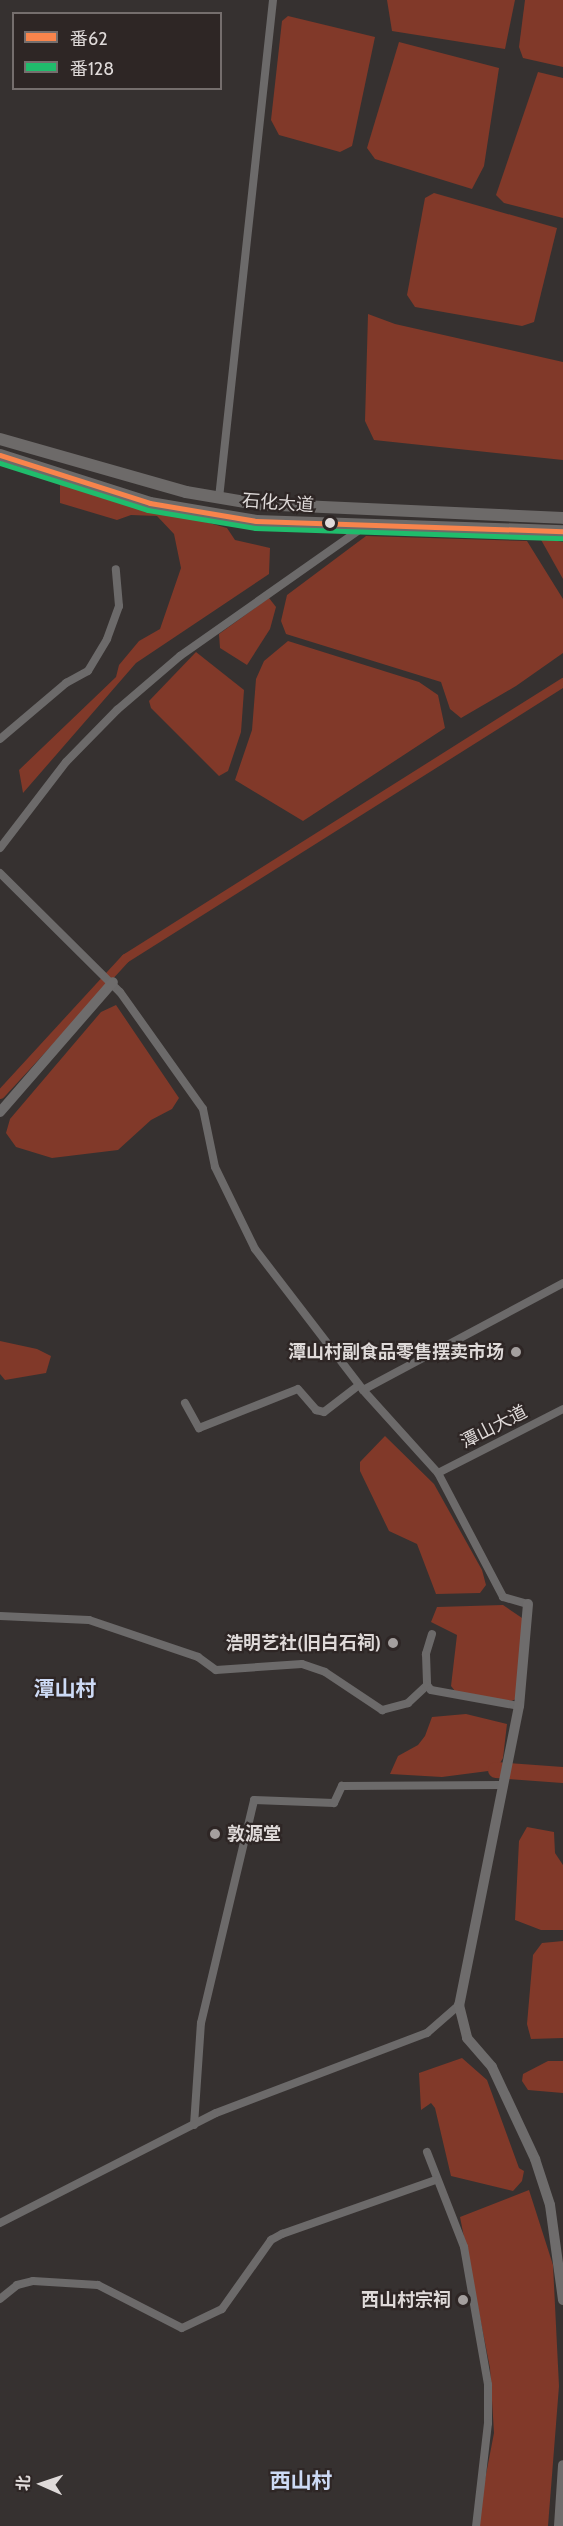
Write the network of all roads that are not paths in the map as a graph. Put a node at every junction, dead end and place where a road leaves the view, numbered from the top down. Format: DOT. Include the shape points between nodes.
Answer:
graph roads {
  1 [pos="273,0"];
  2 [pos="0,439"];
  3 [pos="0,455"];
  4 [pos="219,498"];
  5 [pos="563,518"];
  6 [pos="365,526"];
  7 [pos="563,531"];
  8 [pos="116,569"];
  9 [pos="0,739"];
  10 [pos="0,847"];
  11 [pos="1,876"];
  12 [pos="112,982"];
  13 [pos="0,1112"];
  14 [pos="563,1283"];
  15 [pos="361,1387"];
  16 [pos="185,1403"];
  17 [pos="563,1409"];
  18 [pos="438,1473"];
  19 [pos="528,1604"];
  20 [pos="0,1616"];
  21 [pos="432,1634"];
  22 [pos="427,1685"];
  23 [pos="519,1706"];
  24 [pos="502,1782"];
  25 [pos="459,2005"];
  26 [pos="194,2125"];
  27 [pos="427,2152"];
  28 [pos="435,2180"];
  29 [pos="0,2223"];
  30 [pos="0,2299"];
  31 [pos="563,2300"];
  32 [pos="563,2465"];
  33 [pos="476,2526"];
  34 [pos="559,2526"];
  1 -- 4 [label="street"];
  2 -- 4 [label="main road, 石化大道"];
  3 -- 6 [label="main road, 石化大道" via="188,512 256,521"];
  4 -- 5 [label="main road, 石化大道" via="257,504"];
  6 -- 7 [label="main road, 石化大道"];
  6 -- 10 [label="street" via="180,657 117,711 66,762"];
  8 -- 9 [label="street" via="118,606 108,639 88,671 66,683"];
  11 -- 12 [label="street"];
  12 -- 13 [label="street"];
  12 -- 15 [label="street" via="203,1109 214,1167 255,1249"];
  14 -- 15 [label="street"];
  15 -- 16 [label="street" via="324,1412 316,1410 298,1389 199,1428"];
  15 -- 18 [label="street"];
  17 -- 18 [label="street, 潭山大道"];
  18 -- 19 [label="street" via="503,1597"];
  19 -- 23 [label="street"];
  20 -- 22 [label="street" via="89,1620 198,1656 216,1670 302,1664 325,1672 382,1710 408,1703"];
  21 -- 22 [label="street" via="426,1654"];
  22 -- 23 [label="street" via="431,1690"];
  23 -- 24 [label="street"];
  24 -- 25 [label="street"];
  24 -- 26 [label="street" via="342,1786 334,1803 254,1800 201,2023"];
  25 -- 26 [label="street" via="428,2034"];
  25 -- 31 [label="street" via="467,2038 492,2067 535,2159 550,2205"];
  26 -- 29 [label="street"];
  27 -- 28 [label="street"];
  28 -- 30 [label="street" via="271,2240 222,2309 182,2328 98,2285 33,2281 17,2285"];
  28 -- 33 [label="street" via="464,2247 489,2385 488,2434"];
  32 -- 34 [label="street"];
}
